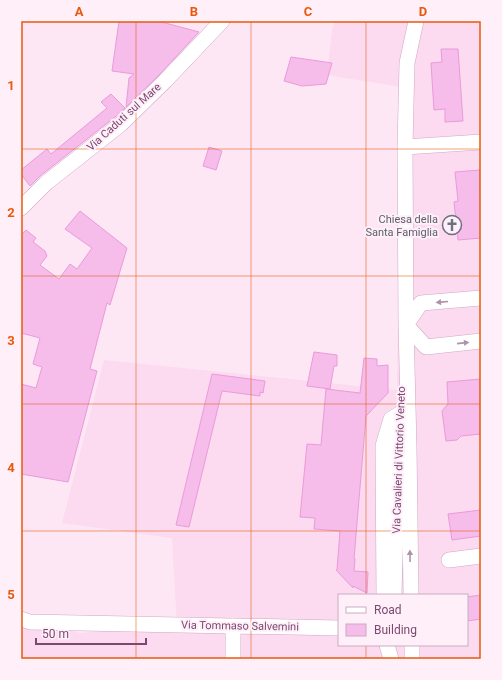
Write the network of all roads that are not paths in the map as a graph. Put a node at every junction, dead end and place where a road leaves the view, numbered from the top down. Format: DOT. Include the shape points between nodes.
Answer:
graph roads {
  1 [pos="222,21"];
  2 [pos="416,21"];
  3 [pos="481,142"];
  4 [pos="405,147"];
  5 [pos="21,208"];
  6 [pos="481,298"];
  7 [pos="406,325"];
  8 [pos="481,341"];
  9 [pos="401,413"];
  10 [pos="403,447"];
  11 [pos="481,556"];
  12 [pos="449,560"];
  13 [pos="384,594"];
  14 [pos="394,594"];
  15 [pos="411,594"];
  16 [pos="21,619"];
  17 [pos="232,626"];
  18 [pos="338,628"];
  19 [pos="387,646"];
  20 [pos="395,646"];
  21 [pos="412,646"];
  22 [pos="233,659"];
  23 [pos="391,659"];
  24 [pos="395,659"];
  25 [pos="412,659"];
  1 -- 5 [label="street, Via Caduti sul Mare" via="121,124 46,183"];
  2 -- 4 [label="street, Via Cavalieri di Vittorio Veneto" via="407,63"];
  3 -- 4 [label="street"];
  4 -- 7 [label="street, Via Cavalieri di Vittorio Veneto"];
  6 -- 7 [label="street, one-way" via="421,303"];
  7 -- 8 [label="street, one-way" via="426,346"];
  7 -- 9 [label="street, Via Cavalieri di Vittorio Veneto"];
  7 -- 10 [label="street, Via Cavalieri di Vittorio Veneto"];
  9 -- 10 [label="street, Via Cavalieri di Vittorio Veneto"];
  9 -- 13 [label="street" via="391,419 383,446"];
  10 -- 14 [label="street, Via Cavalieri di Vittorio Veneto"];
  15 -- 10 [label="street, Via Cavalieri di Vittorio Veneto, one-way"];
  11 -- 12 [label="street"];
  16 -- 17 [label="street, Via Tommaso Salvemini" via="30,622"];
  17 -- 18 [label="street, Via Tommaso Salvemini"];
  17 -- 22 [label="street"];
  19 -- 23 [label="street"];
  20 -- 24 [label="street"];
  21 -- 25 [label="street"];
}
